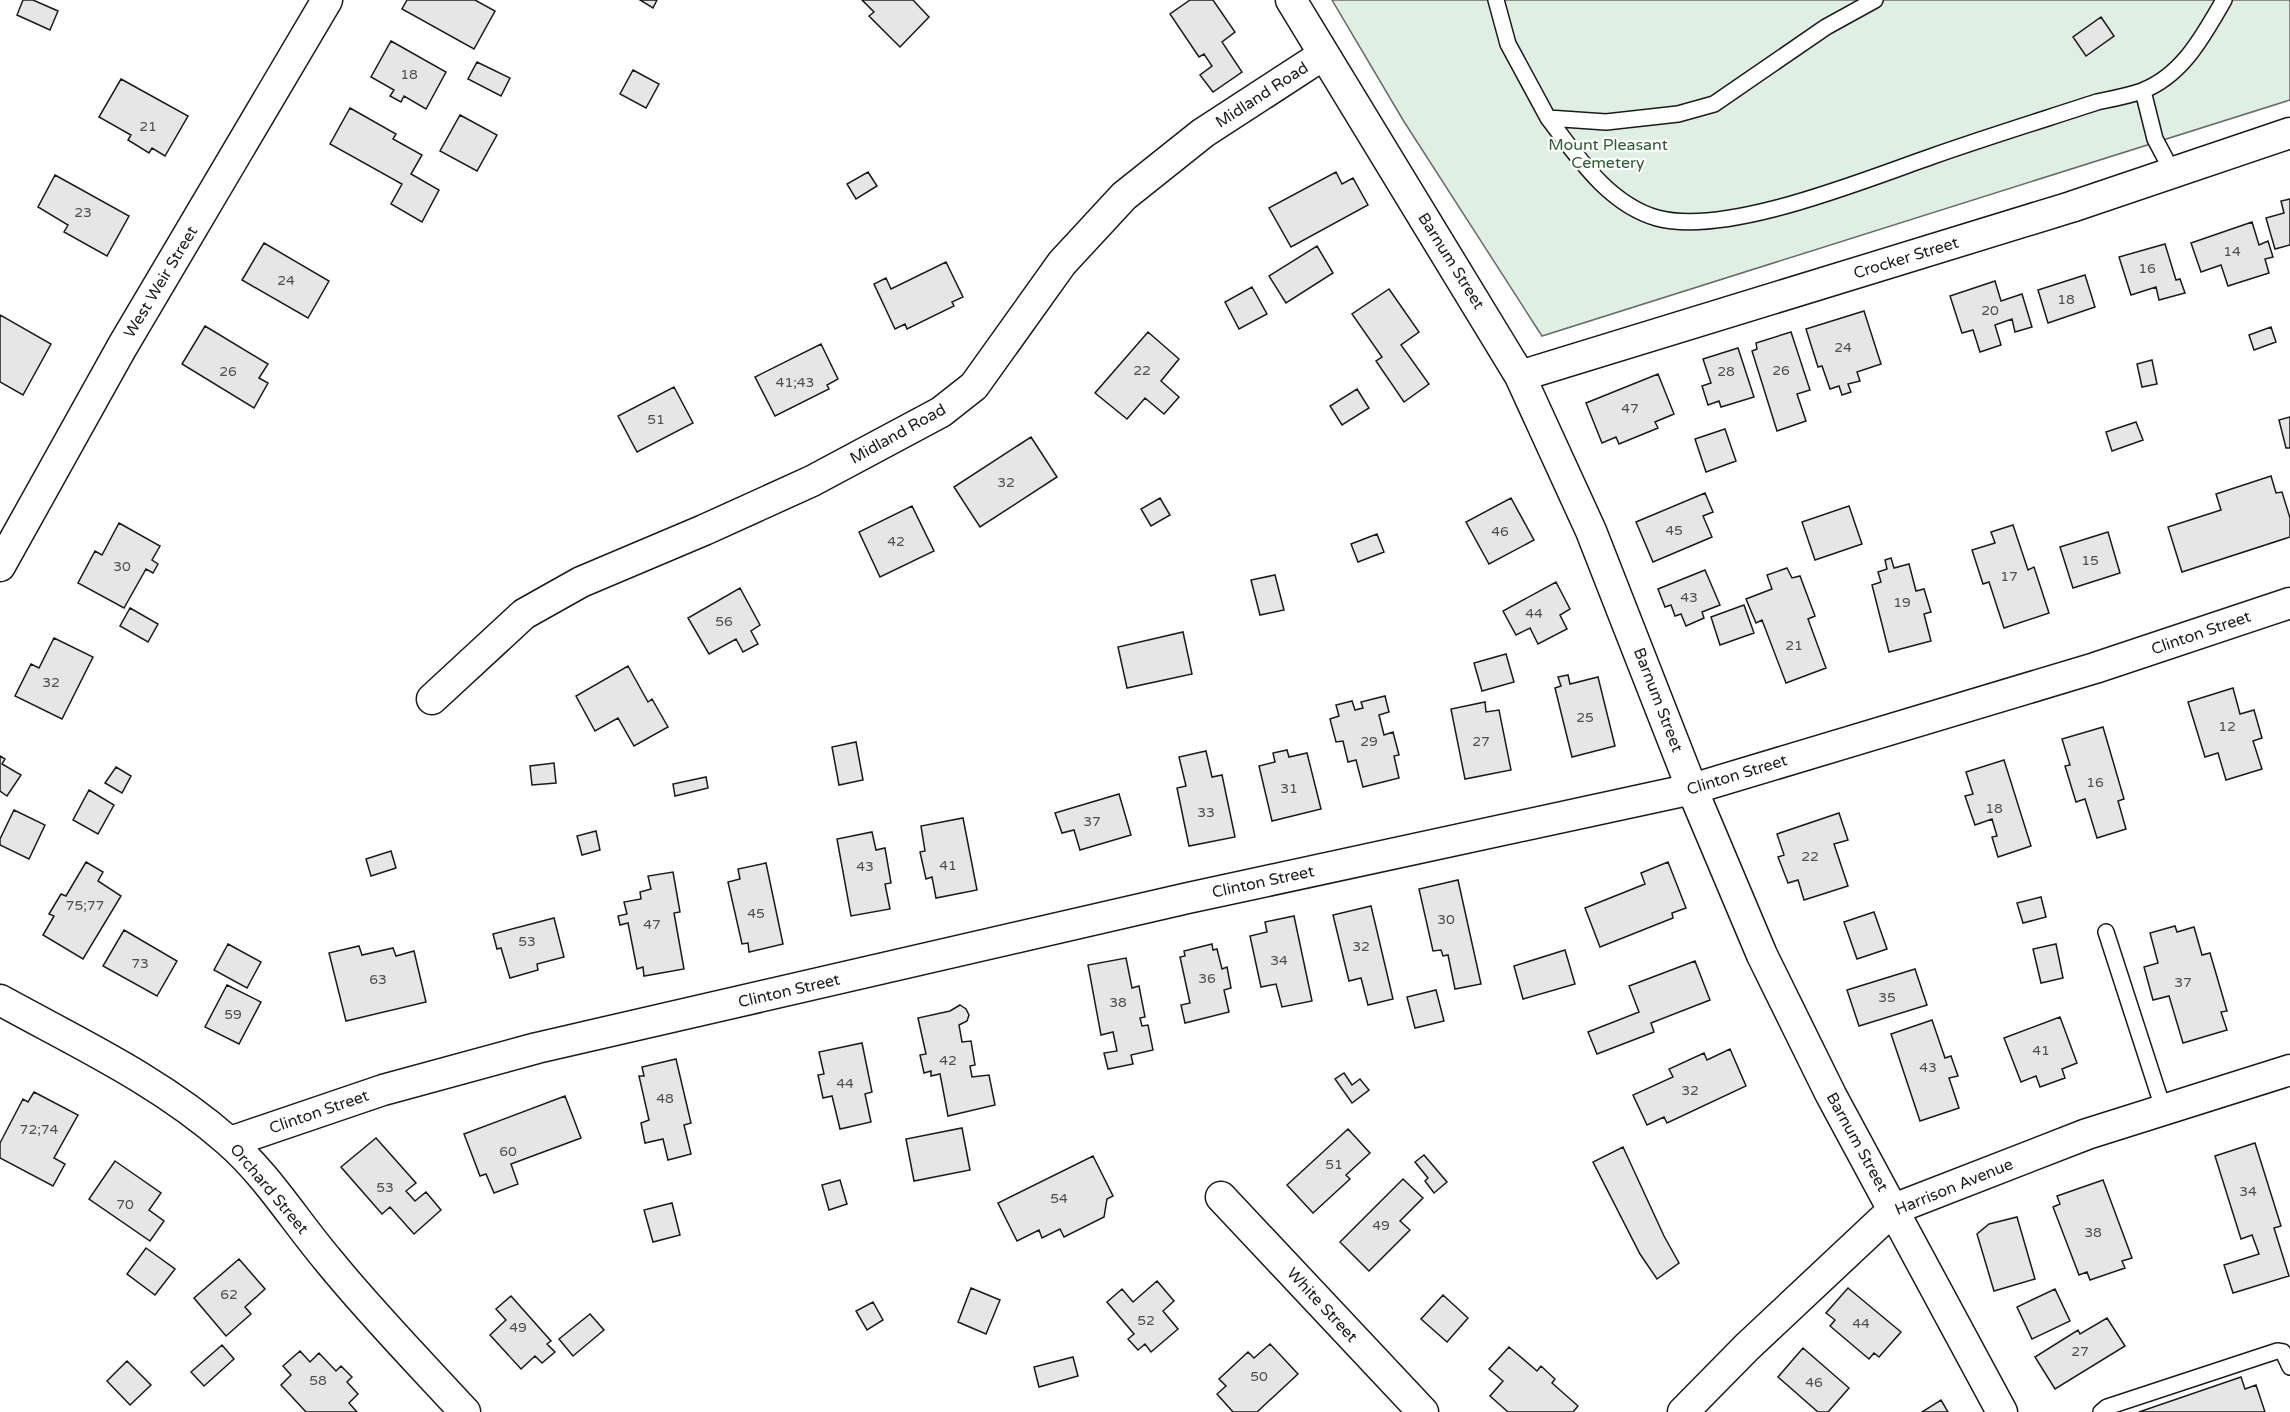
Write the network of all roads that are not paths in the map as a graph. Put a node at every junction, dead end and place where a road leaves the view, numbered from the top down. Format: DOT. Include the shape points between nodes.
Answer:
graph roads {
  1 [pos="327,0"];
  2 [pos="1291,0"];
  3 [pos="1496,0"];
  4 [pos="1875,0"];
  5 [pos="2224,0"];
  6 [pos="1323,55"];
  7 [pos="2143,91"];
  8 [pos="1548,118"];
  9 [pos="2290,133"];
  10 [pos="2173,173"];
  11 [pos="1520,376"];
  12 [pos="0,566"];
  13 [pos="2290,603"];
  14 [pos="432,699"];
  15 [pos="1692,789"];
  16 [pos="2106,932"];
  17 [pos="0,1000"];
  18 [pos="2290,1070"];
  19 [pos="2164,1111"];
  20 [pos="230,1142"];
  21 [pos="1221,1197"];
  22 [pos="1894,1209"];
  23 [pos="2290,1367"];
  24 [pos="465,1412"];
  25 [pos="1423,1412"];
  26 [pos="1683,1412"];
  27 [pos="2002,1412"];
  28 [pos="2101,1412"];
  1 -- 12 [label="street, West Weir Street" via="117,357"];
  2 -- 6 [label="street, Barnum Street"];
  3 -- 8 [label="lane" via="1508,44"];
  4 -- 8 [label="lane" via="1826,27 1714,104 1678,114 1606,122"];
  5 -- 7 [label="lane" via="2196,49 2176,70"];
  6 -- 11 [label="street, Barnum Street"];
  6 -- 14 [label="street, Midland Road" via="1203,133 1124,196 1062,263 974,386 941,412 812,481 581,582 524,614"];
  7 -- 8 [label="lane" via="2086,106 1826,193 1718,222 1656,218 1618,198 1589,172"];
  7 -- 10 [label="lane" via="2155,139"];
  9 -- 10 [label="street, Crocker Street"];
  10 -- 11 [label="street, Crocker Street"];
  11 -- 15 [label="street, Barnum Street" via="1591,531"];
  13 -- 15 [label="street, Clinton Street" via="2095,668"];
  15 -- 20 [label="street, Clinton Street" via="1221,891 537,1048 394,1087"];
  15 -- 22 [label="street, Barnum Street" via="1801,1037"];
  16 -- 19 [label="lane"];
  17 -- 20 [label="street, Orchard Street" via="125,1068 197,1115"];
  18 -- 19 [label="street, Harrison Avenue"];
  19 -- 22 [label="street, Harrison Avenue" via="2087,1134"];
  20 -- 24 [label="street, Orchard Street" via="265,1179 335,1269"];
  21 -- 25 [label="street, White Street"];
  22 -- 26 [label="street, Harrison Avenue"];
  22 -- 27 [label="street, Barnum Street"];
  23 -- 28 [label="lane" via="2283,1352 2277,1351"];
}
